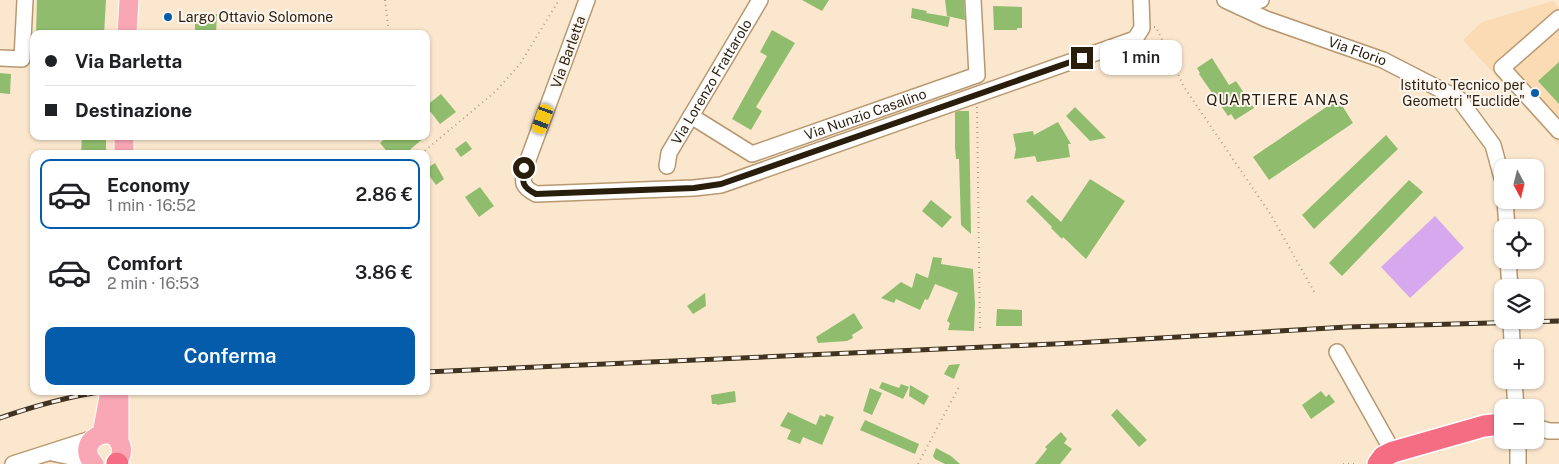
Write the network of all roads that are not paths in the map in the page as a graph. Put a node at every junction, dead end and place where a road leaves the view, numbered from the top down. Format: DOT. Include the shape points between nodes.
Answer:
graph roads {
  1 [pos="24,0"];
  2 [pos="129,0"];
  3 [pos="587,0"];
  4 [pos="760,0"];
  5 [pos="973,0"];
  6 [pos="1141,0"];
  7 [pos="1226,0"];
  8 [pos="1261,0"];
  9 [pos="1240,7"];
  10 [pos="1559,18"];
  11 [pos="127,30"];
  12 [pos="0,58"];
  13 [pos="691,116"];
  14 [pos="1559,131"];
  15 [pos="1497,159"];
  16 [pos="667,166"];
  17 [pos="1337,352"];
  18 [pos="109,395"];
  19 [pos="119,395"];
  20 [pos="1494,425"];
  21 [pos="1544,430"];
  22 [pos="1559,431"];
  23 [pos="98,436"];
  24 [pos="1518,449"];
  25 [pos="50,453"];
  26 [pos="117,458"];
  27 [pos="1385,458"];
  28 [pos="92,462"];
  29 [pos="13,464"];
  30 [pos="1518,464"];
  1 -- 12 [label="street" via="22,59"];
  2 -- 11 [label="main road"];
  3 -- 6 [label="street, Via Barletta" via="524,168 522,181 526,189 536,194 694,188 721,184 1135,40 1142,28"];
  4 -- 13 [label="street, Via Lorenzo Frattarolo"];
  5 -- 13 [label="street, Via Nunzio Casalino" via="977,74 752,154"];
  7 -- 9 [label="street, Via Florio"];
  8 -- 9 [label="street"];
  9 -- 15 [label="street, Via Florio" via="1266,20 1383,60 1459,99 1493,145"];
  10 -- 14 [label="street" via="1502,68"];
  13 -- 16 [label="street, Via Lorenzo Frattarolo" via="669,153"];
  17 -- 27 [label="street"];
  18 -- 23 [label="main road"];
  19 -- 26 [label="main road"];
  20 -- 27 [label="highway"];
  21 -- 22 [label="street"];
  23 -- 25 [label="street"];
  23 -- 26 [label="main road" via="112,435"];
  23 -- 28 [label="main road" via="88,446"];
  24 -- 30 [label="street"];
  25 -- 28 [label="street"];
  25 -- 29 [label="street"];
}
